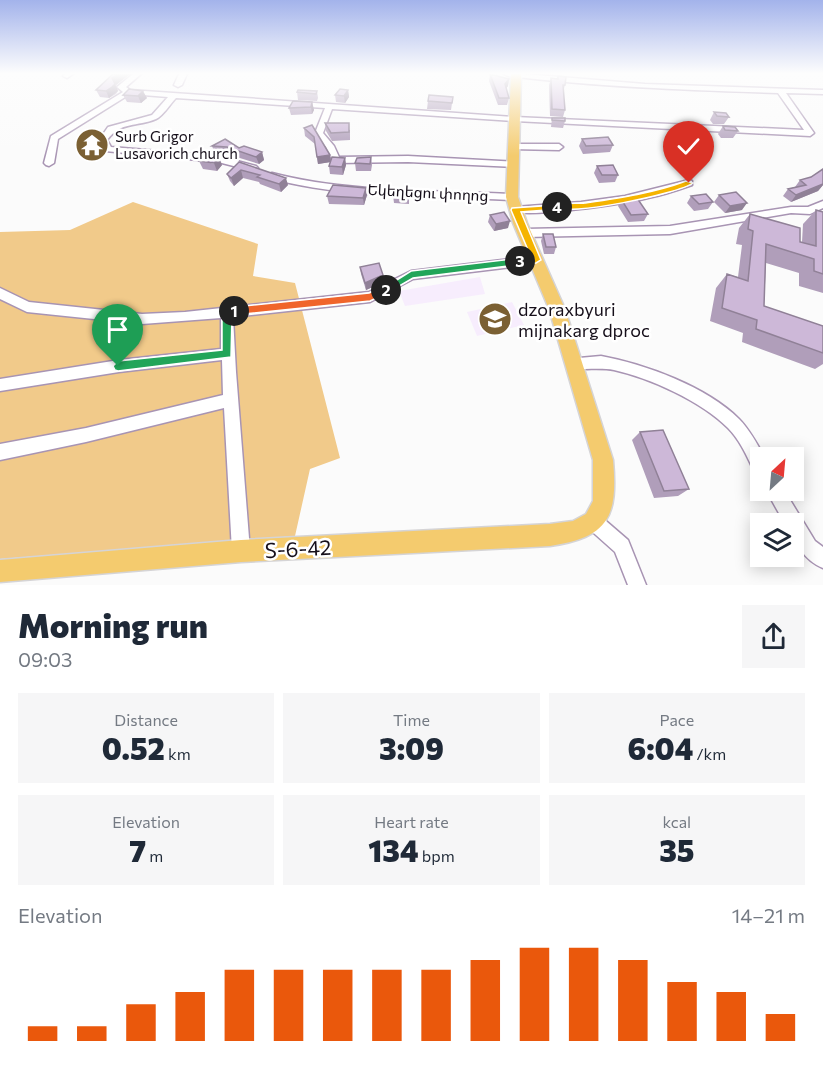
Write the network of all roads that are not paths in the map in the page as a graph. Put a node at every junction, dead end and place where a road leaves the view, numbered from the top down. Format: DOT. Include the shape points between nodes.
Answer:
graph roads {
  1 [pos="113,101"];
  2 [pos="168,101"];
  3 [pos="248,101"];
  4 [pos="514,101"];
  5 [pos="788,101"];
  6 [pos="329,107"];
  7 [pos="515,119"];
  8 [pos="514,147"];
  9 [pos="559,147"];
  10 [pos="49,163"];
  11 [pos="514,164"];
  12 [pos="689,183"];
  13 [pos="514,203"];
  14 [pos="823,204"];
  15 [pos="525,232"];
  16 [pos="536,260"];
  17 [pos="0,293"];
  18 [pos="227,312"];
  19 [pos="227,354"];
  20 [pos="573,363"];
  21 [pos="0,385"];
  22 [pos="231,400"];
  23 [pos="751,447"];
  24 [pos="0,452"];
  25 [pos="781,501"];
  26 [pos="594,520"];
  27 [pos="241,551"];
  28 [pos="823,559"];
  29 [pos="0,570"];
  30 [pos="637,585"];
  1 -- 10 [label="street" via="54,138"];
  2 -- 13 [label="street, Եկեղեցու փողոց" via="155,117 111,129 103,140 108,149 229,160 298,183"];
  3 -- 6 [label="street"];
  4 -- 7 [label="main road"];
  5 -- 7 [label="street" via="810,133"];
  6 -- 7 [label="street"];
  6 -- 11 [label="street" via="319,133 336,160"];
  7 -- 8 [label="main road"];
  8 -- 9 [label="street"];
  8 -- 11 [label="main road"];
  11 -- 13 [label="main road"];
  12 -- 13 [label="street" via="663,192 583,206"];
  13 -- 15 [label="main road"];
  14 -- 15 [label="street" via="810,211 791,210 670,230"];
  15 -- 16 [label="main road"];
  16 -- 18 [label="street" via="411,275 370,297"];
  16 -- 20 [label="main road" via="557,309"];
  17 -- 18 [label="street" via="27,307 142,319"];
  18 -- 19 [label="street"];
  19 -- 21 [label="street"];
  19 -- 22 [label="street"];
  20 -- 23 [label="street" via="601,362 680,390 731,421"];
  20 -- 26 [label="main road" via="603,460 603,504"];
  22 -- 24 [label="street"];
  22 -- 27 [label="street"];
  25 -- 28 [label="street" via="809,547"];
  26 -- 27 [label="main road, Տ-6-42 / Տ-6-42" via="576,531 550,535"];
  26 -- 30 [label="street" via="622,546"];
  27 -- 29 [label="main road, Տ-6-42 / Տ-6-42"];
}
